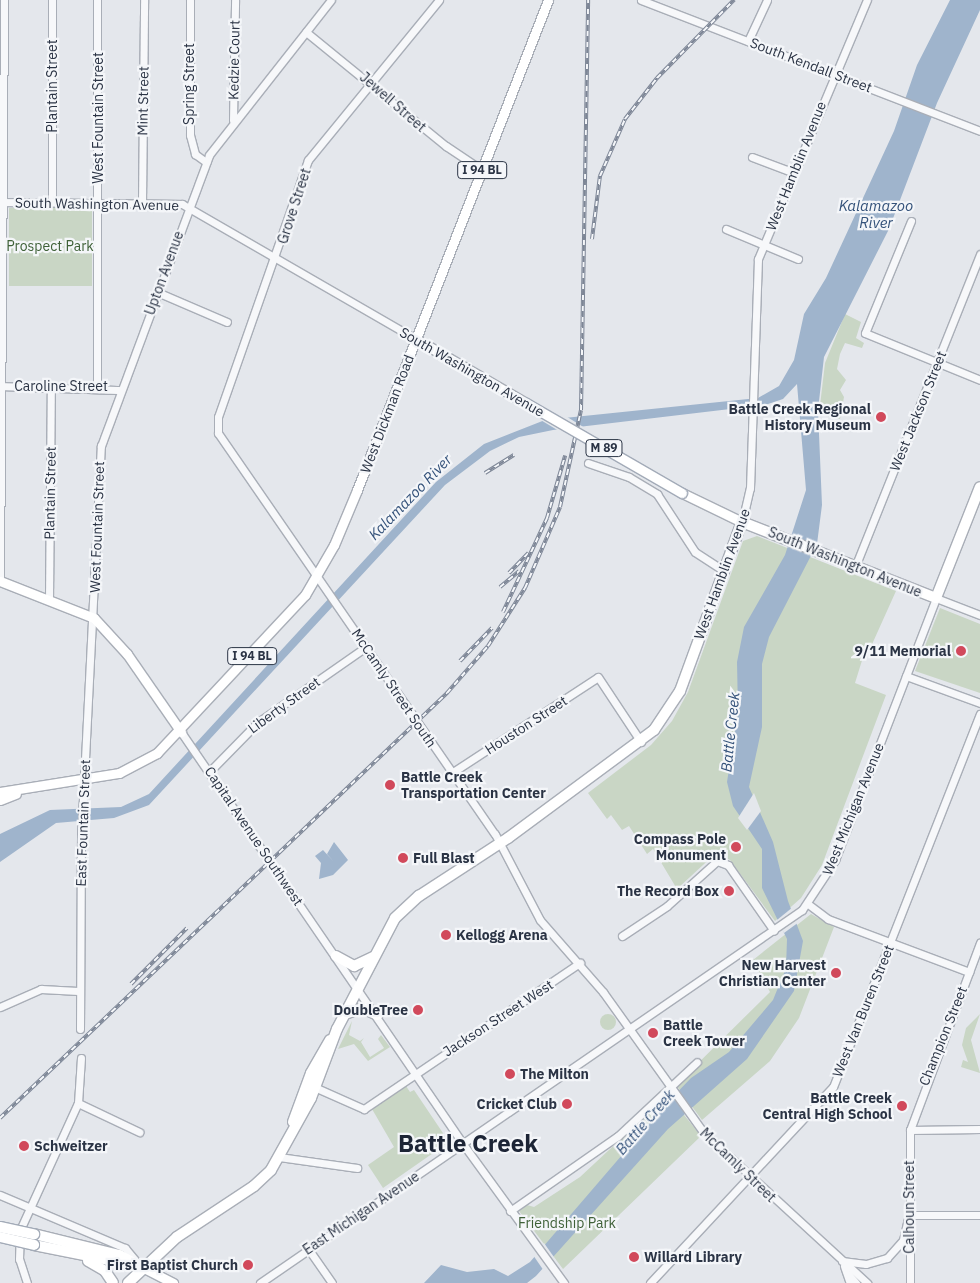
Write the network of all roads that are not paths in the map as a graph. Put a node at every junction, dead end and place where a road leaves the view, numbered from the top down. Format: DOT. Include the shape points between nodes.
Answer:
graph roads {
  1 [pos="4,0"];
  2 [pos="52,0"];
  3 [pos="97,0"];
  4 [pos="144,0"];
  5 [pos="190,0"];
  6 [pos="235,0"];
  7 [pos="331,0"];
  8 [pos="439,0"];
  9 [pos="548,0"];
  10 [pos="641,0"];
  11 [pos="767,0"];
  12 [pos="867,0"];
  13 [pos="306,32"];
  14 [pos="748,41"];
  15 [pos="832,74"];
  16 [pos="369,86"];
  17 [pos="233,121"];
  18 [pos="980,130"];
  19 [pos="752,157"];
  20 [pos="206,162"];
  21 [pos="482,170"];
  22 [pos="792,172"];
  23 [pos="2,202"];
  24 [pos="52,202"];
  25 [pos="98,203"];
  26 [pos="142,203"];
  27 [pos="188,208"];
  28 [pos="911,221"];
  29 [pos="726,229"];
  30 [pos="764,245"];
  31 [pos="980,254"];
  32 [pos="276,259"];
  33 [pos="798,259"];
  34 [pos="157,292"];
  35 [pos="227,322"];
  36 [pos="416,339"];
  37 [pos="937,363"];
  38 [pos="980,380"];
  39 [pos="1,386"];
  40 [pos="51,386"];
  41 [pos="96,386"];
  42 [pos="121,390"];
  43 [pos="218,417"];
  44 [pos="104,437"];
  45 [pos="588,463"];
  46 [pos="980,487"];
  47 [pos="742,522"];
  48 [pos="855,567"];
  49 [pos="723,570"];
  50 [pos="316,576"];
  51 [pos="0,580"];
  52 [pos="936,598"];
  53 [pos="49,600"];
  54 [pos="980,615"];
  55 [pos="94,618"];
  56 [pos="366,647"];
  57 [pos="906,676"];
  58 [pos="980,703"];
  59 [pos="980,714"];
  60 [pos="181,732"];
  61 [pos="641,743"];
  62 [pos="209,772"];
  63 [pos="453,772"];
  64 [pos="84,780"];
  65 [pos="27,790"];
  66 [pos="0,792"];
  67 [pos="0,800"];
  68 [pos="501,842"];
  69 [pos="805,907"];
  70 [pos="777,930"];
  71 [pos="622,936"];
  72 [pos="891,942"];
  73 [pos="980,943"];
  74 [pos="336,956"];
  75 [pos="374,956"];
  76 [pos="580,964"];
  77 [pos="969,972"];
  78 [pos="358,986"];
  79 [pos="78,991"];
  80 [pos="0,1007"];
  81 [pos="345,1014"];
  82 [pos="378,1016"];
  83 [pos="80,1029"];
  84 [pos="629,1030"];
  85 [pos="81,1058"];
  86 [pos="697,1062"];
  87 [pos="417,1072"];
  88 [pos="311,1086"];
  89 [pos="672,1088"];
  90 [pos="78,1103"];
  91 [pos="980,1129"];
  92 [pos="910,1130"];
  93 [pos="139,1132"];
  94 [pos="463,1144"];
  95 [pos="279,1157"];
  96 [pos="357,1168"];
  97 [pos="750,1177"];
  98 [pos="0,1195"];
  99 [pos="27,1208"];
  100 [pos="510,1211"];
  101 [pos="909,1215"];
  102 [pos="980,1215"];
  103 [pos="0,1227"];
  104 [pos="0,1237"];
  105 [pos="34,1239"];
  106 [pos="309,1250"];
  107 [pos="78,1256"];
  108 [pos="841,1261"];
  109 [pos="142,1267"];
  110 [pos="850,1279"];
  111 [pos="28,1283"];
  112 [pos="113,1283"];
  113 [pos="128,1283"];
  114 [pos="172,1283"];
  115 [pos="260,1283"];
  116 [pos="332,1283"];
  117 [pos="564,1283"];
  118 [pos="650,1283"];
  119 [pos="856,1283"];
  120 [pos="867,1283"];
  121 [pos="910,1283"];
  1 -- 23 [label="street"];
  2 -- 24 [label="street, Plantain Street"];
  3 -- 25 [label="street, West Fountain Street"];
  4 -- 26 [label="street, Mint Street"];
  5 -- 20 [label="street, Spring Street" via="190,135 195,154"];
  6 -- 17 [label="street, Kedzie Court"];
  7 -- 13 [label="street, Upton Avenue"];
  8 -- 16 [label="street, Grove Street"];
  9 -- 21 [label="main road, West Dickman Road / I 94 BL"];
  10 -- 14 [label="street, South Kendall Street"];
  11 -- 14 [label="street"];
  12 -- 15 [label="street, West Hamblin Avenue"];
  13 -- 16 [label="street, Jewell Street" via="366,78"];
  13 -- 17 [label="street, Upton Avenue"];
  14 -- 15 [label="street, South Kendall Street"];
  15 -- 18 [label="street, South Kendall Street"];
  15 -- 22 [label="street, West Hamblin Avenue"];
  16 -- 21 [label="street, Jewell Street"];
  16 -- 32 [label="street, Grove Street" via="308,160"];
  17 -- 20 [label="street, Upton Avenue"];
  19 -- 22 [label="street"];
  20 -- 27 [label="street, Upton Avenue"];
  21 -- 36 [label="main road, West Dickman Road / I 94 BL"];
  22 -- 30 [label="street, West Hamblin Avenue"];
  23 -- 24 [label="street, South Washington Avenue"];
  23 -- 39 [label="street"];
  24 -- 25 [label="street, South Washington Avenue"];
  25 -- 26 [label="street, South Washington Avenue"];
  25 -- 41 [label="street, West Fountain Street"];
  26 -- 27 [label="street, South Washington Avenue"];
  27 -- 32 [label="street, South Washington Avenue"];
  27 -- 34 [label="street, Upton Avenue"];
  28 -- 37 [label="street" via="865,324 868,337"];
  29 -- 30 [label="street"];
  30 -- 33 [label="street"];
  30 -- 47 [label="street, West Hamblin Avenue" via="756,271 750,488"];
  31 -- 37 [label="street, West Jackson Street"];
  32 -- 36 [label="street, South Washington Avenue"];
  32 -- 43 [label="street, Grove Street"];
  34 -- 35 [label="street"];
  34 -- 42 [label="street, Upton Avenue"];
  36 -- 47 [label="main road, South Washington Avenue / M 89, bridge" via="682,493"];
  36 -- 50 [label="main road, West Dickman Road / I 94 BL" via="357,490"];
  37 -- 38 [label="street"];
  37 -- 48 [label="street, West Jackson Street"];
  39 -- 40 [label="street, Caroline Street"];
  39 -- 51 [label="street"];
  40 -- 41 [label="street, Caroline Street"];
  40 -- 53 [label="street, Plantain Street"];
  41 -- 42 [label="street, Caroline Street"];
  42 -- 44 [label="street, Upton Avenue"];
  43 -- 50 [label="street, McCamly Street South" via="221,438"];
  44 -- 55 [label="street, West Fountain Street" via="97,476"];
  45 -- 49 [label="street" via="630,477 657,494 695,552"];
  46 -- 52 [label="highway, West Michigan Avenue"];
  47 -- 48 [label="highway, South Washington Avenue / M 89"];
  47 -- 49 [label="highway, West Hamblin Avenue"];
  48 -- 52 [label="highway, South Washington Avenue / M 89"];
  49 -- 61 [label="highway, West Hamblin Avenue" via="680,692 668,712"];
  50 -- 56 [label="street, McCamly Street South"];
  50 -- 60 [label="main road, West Dickman Road / I 94 BL" via="289,617"];
  51 -- 53 [label="main road, Capital Avenue Southwest"];
  52 -- 54 [label="street"];
  52 -- 57 [label="street, West Michigan Avenue"];
  53 -- 55 [label="main road, Capital Avenue Southwest"];
  55 -- 60 [label="main road, Capital Avenue Southwest" via="127,654"];
  55 -- 64 [label="street, East Fountain Street"];
  56 -- 62 [label="street, Liberty Street" via="258,722"];
  56 -- 63 [label="street, McCamly Street South"];
  57 -- 58 [label="street"];
  57 -- 69 [label="street, West Michigan Avenue" via="835,859"];
  59 -- 72 [label="street, West Van Buren Street"];
  60 -- 62 [label="street, Capital Avenue Southwest"];
  60 -- 64 [label="main road, I 94 BL" via="142,763"];
  61 -- 63 [label="street, Houston Street" via="596,679"];
  61 -- 68 [label="highway, West Hamblin Avenue"];
  62 -- 74 [label="street, Capital Avenue Southwest"];
  63 -- 68 [label="street, McCamly Street South"];
  64 -- 65 [label="main road, I 94 BL"];
  64 -- 79 [label="street, East Fountain Street"];
  65 -- 66 [label="main road, I 94 BL"];
  65 -- 67 [label="main road, I 94 BL"];
  68 -- 75 [label="highway, West Hamblin Avenue" via="410,903 392,923"];
  68 -- 76 [label="street, McCamly Street South" via="536,914"];
  69 -- 70 [label="street, West Michigan Avenue"];
  69 -- 72 [label="street"];
  70 -- 71 [label="street" via="722,861 712,863 689,889"];
  70 -- 84 [label="street, West Michigan Avenue"];
  72 -- 77 [label="street"];
  72 -- 97 [label="street, West Van Buren Street" via="833,1087"];
  73 -- 77 [label="street, Champion Street"];
  74 -- 75 [label="highway" via="354,966"];
  74 -- 78 [label="street, Capital Avenue Southwest"];
  75 -- 78 [label="highway, West Hamblin Avenue"];
  76 -- 84 [label="street, McCamly Street South"];
  76 -- 87 [label="street, Jackson Street West"];
  77 -- 92 [label="street, Champion Street"];
  78 -- 81 [label="highway, West Hamblin Avenue"];
  78 -- 82 [label="street, Capital Avenue Southwest"];
  79 -- 80 [label="street" via="41,989"];
  79 -- 83 [label="street, East Fountain Street"];
  81 -- 82 [label="highway" via="362,1008"];
  81 -- 88 [label="highway, West Hamblin Avenue"];
  82 -- 87 [label="street, Capital Avenue Southwest"];
  84 -- 89 [label="street, McCamly Street"];
  84 -- 94 [label="street, West Michigan Avenue"];
  85 -- 90 [label="street"];
  86 -- 89 [label="street"];
  87 -- 88 [label="street, Jackson Street West" via="364,1109"];
  87 -- 94 [label="street, Capital Avenue Southwest"];
  88 -- 95 [label="highway, West Hamblin Avenue"];
  89 -- 97 [label="street, McCamly Street" via="689,1115"];
  89 -- 100 [label="street" via="618,1136"];
  90 -- 93 [label="street"];
  90 -- 99 [label="street"];
  91 -- 92 [label="street"];
  92 -- 101 [label="street, Calhoun Street"];
  94 -- 100 [label="street, Capital Avenue Southwest"];
  94 -- 106 [label="street, East Michigan Avenue"];
  95 -- 96 [label="street"];
  95 -- 109 [label="highway, West Hamblin Avenue" via="254,1186 176,1237"];
  97 -- 108 [label="street, McCamly Street"];
  97 -- 118 [label="street, West Van Buren Street"];
  98 -- 99 [label="street"];
  99 -- 109 [label="street" via="126,1248"];
  99 -- 111 [label="street" via="18,1250"];
  100 -- 117 [label="street, Capital Avenue Southwest"];
  101 -- 102 [label="street"];
  101 -- 108 [label="street" via="903,1240 887,1258 866,1264"];
  101 -- 121 [label="street, Calhoun Street"];
  103 -- 105 [label="highway, bridge"];
  104 -- 105 [label="highway, bridge"];
  105 -- 107 [label="highway"];
  105 -- 109 [label="highway" via="119,1255"];
  106 -- 115 [label="street, East Michigan Avenue"];
  106 -- 116 [label="street"];
  107 -- 109 [label="highway"];
  107 -- 112 [label="highway" via="105,1271"];
  108 -- 110 [label="street"];
  108 -- 120 [label="street, McCamly Street"];
  109 -- 113 [label="highway, West Hamblin Avenue"];
  109 -- 114 [label="main road"];
  110 -- 119 [label="street"];
}
